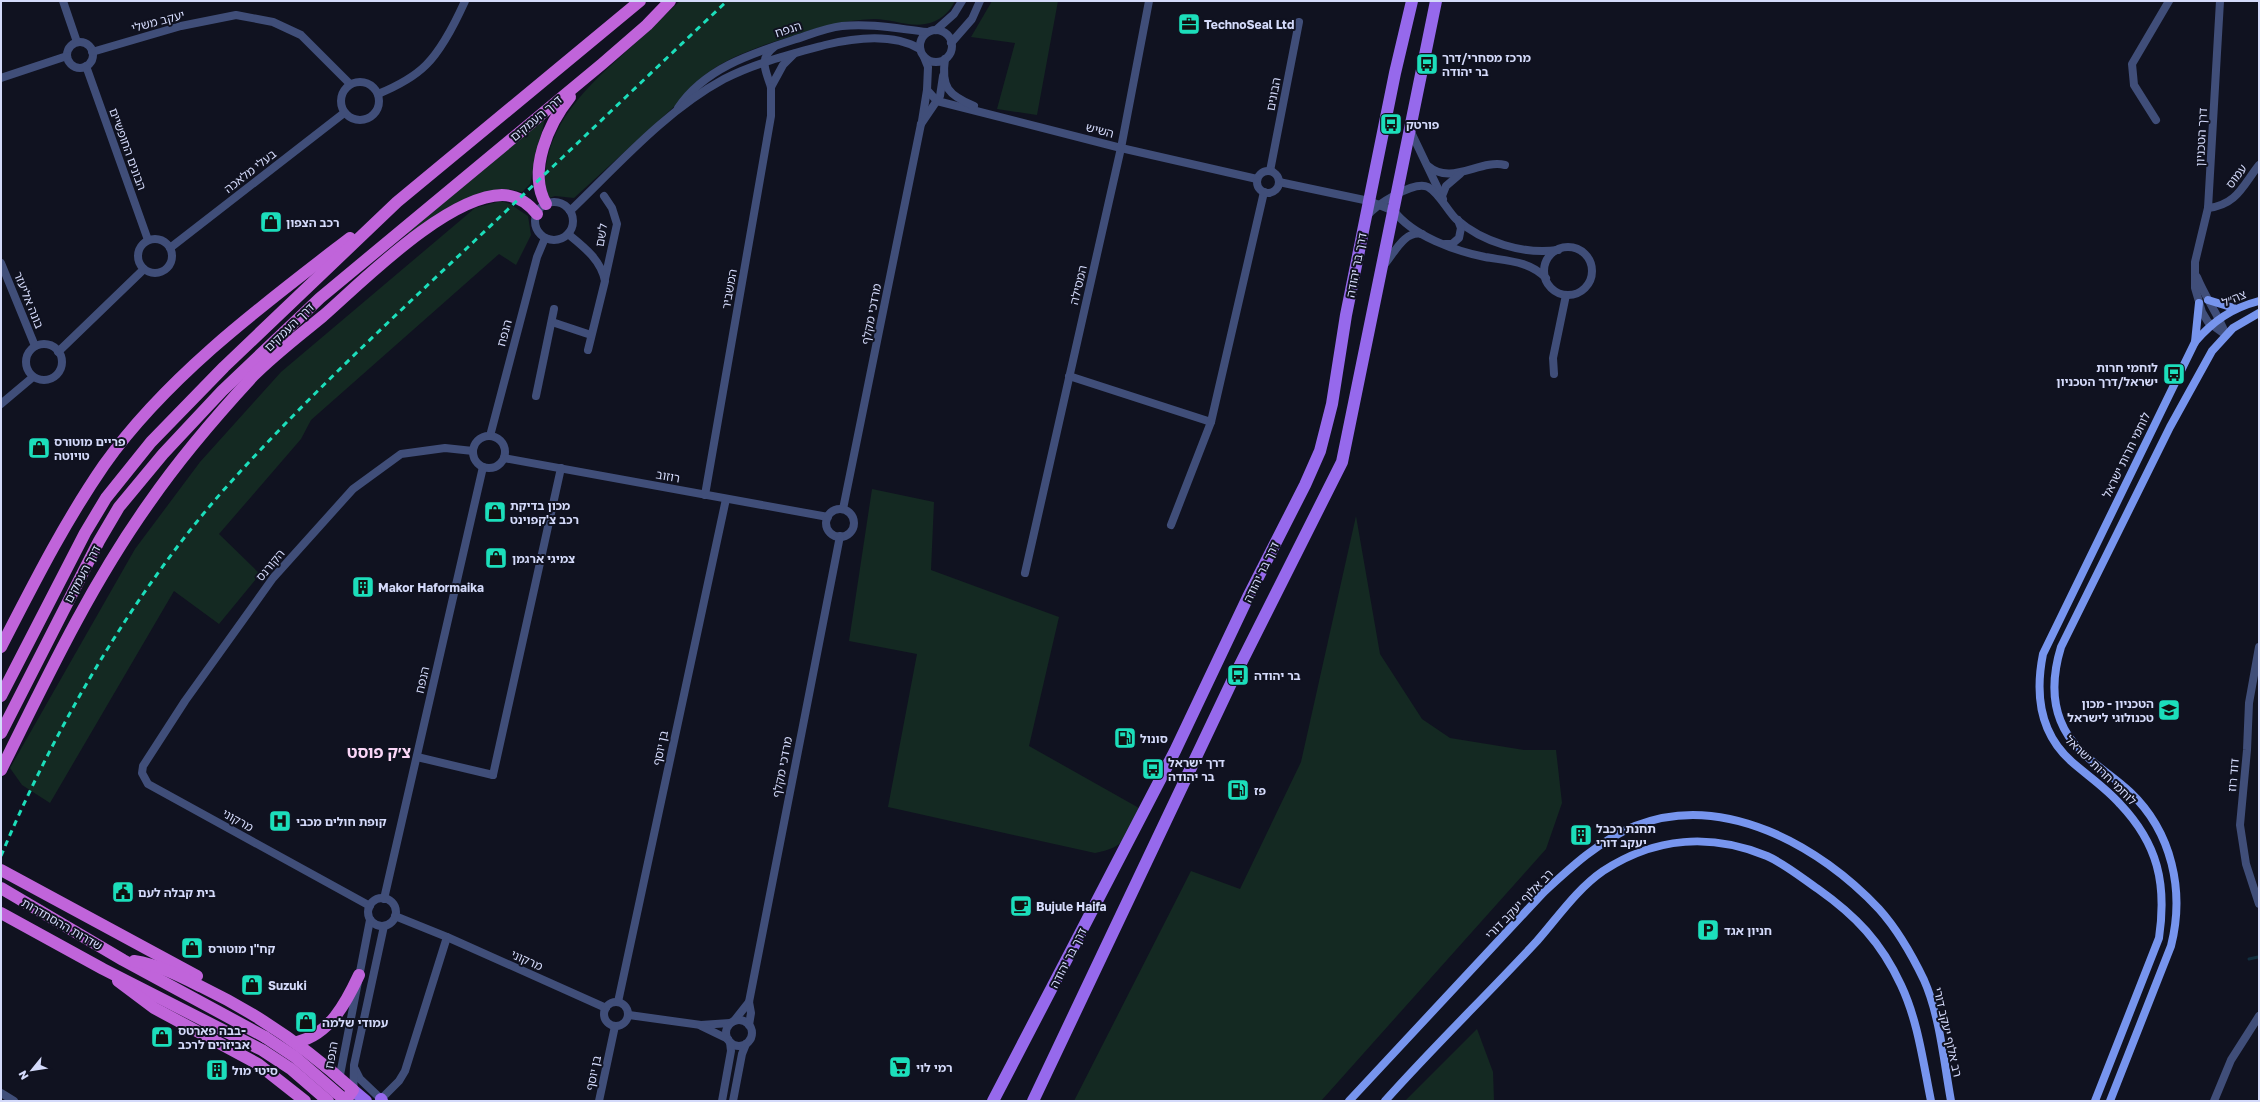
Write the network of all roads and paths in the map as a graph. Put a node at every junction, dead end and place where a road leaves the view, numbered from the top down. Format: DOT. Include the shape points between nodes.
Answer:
graph roads {
  1 [pos="63,1"];
  2 [pos="465,1"];
  3 [pos="640,1"];
  4 [pos="670,1"];
  5 [pos="962,1"];
  6 [pos="980,1"];
  7 [pos="1149,1"];
  8 [pos="1412,1"];
  9 [pos="1436,1"];
  10 [pos="2168,1"];
  11 [pos="2220,1"];
  12 [pos="1299,22"];
  13 [pos="936,30"];
  14 [pos="927,32"];
  15 [pos="77,42"];
  16 [pos="951,43"];
  17 [pos="776,46"];
  18 [pos="920,49"];
  19 [pos="92,52"];
  20 [pos="794,54"];
  21 [pos="67,56"];
  22 [pos="924,57"];
  23 [pos="945,59"];
  24 [pos="764,63"];
  25 [pos="602,64"];
  26 [pos="86,66"];
  27 [pos="943,76"];
  28 [pos="1,78"];
  29 [pos="350,84"];
  30 [pos="771,87"];
  31 [pos="927,90"];
  32 [pos="378,94"];
  33 [pos="937,101"];
  34 [pos="677,110"];
  35 [pos="344,113"];
  36 [pos="1004,117"];
  37 [pos="2156,120"];
  38 [pos="921,124"];
  39 [pos="1410,130"];
  40 [pos="1121,148"];
  41 [pos="1426,164"];
  42 [pos="1505,165"];
  43 [pos="2259,165"];
  44 [pos="1270,171"];
  45 [pos="1463,172"];
  46 [pos="1257,179"];
  47 [pos="1279,182"];
  48 [pos="1264,192"];
  49 [pos="1398,193"];
  50 [pos="604,196"];
  51 [pos="1442,196"];
  52 [pos="397,202"];
  53 [pos="1375,203"];
  54 [pos="546,204"];
  55 [pos="2208,208"];
  56 [pos="1448,210"];
  57 [pos="570,211"];
  58 [pos="1394,211"];
  59 [pos="537,214"];
  60 [pos="1457,219"];
  61 [pos="568,234"];
  62 [pos="1422,234"];
  63 [pos="546,238"];
  64 [pos="148,240"];
  65 [pos="1445,244"];
  66 [pos="170,248"];
  67 [pos="1558,250"];
  68 [pos="1,263"];
  69 [pos="144,269"];
  70 [pos="1381,269"];
  71 [pos="2195,272"];
  72 [pos="1546,278"];
  73 [pos="605,281"];
  74 [pos="1566,294"];
  75 [pos="320,298"];
  76 [pos="2208,300"];
  77 [pos="2259,301"];
  78 [pos="2199,303"];
  79 [pos="2234,308"];
  80 [pos="554,309"];
  81 [pos="2259,313"];
  82 [pos="2219,318"];
  83 [pos="552,322"];
  84 [pos="2210,325"];
  85 [pos="591,335"];
  86 [pos="2226,335"];
  87 [pos="2194,342"];
  88 [pos="35,346"];
  89 [pos="588,350"];
  90 [pos="58,352"];
  91 [pos="272,360"];
  92 [pos="1554,374"];
  93 [pos="1069,376"];
  94 [pos="33,377"];
  95 [pos="536,396"];
  96 [pos="1,404"];
  97 [pos="1211,422"];
  98 [pos="490,436"];
  99 [pos="473,451"];
  100 [pos="504,458"];
  101 [pos="483,467"];
  102 [pos="561,468"];
  103 [pos="705,495"];
  104 [pos="726,499"];
  105 [pos="844,509"];
  106 [pos="828,517"];
  107 [pos="1171,524"];
  108 [pos="840,536"];
  109 [pos="1025,572"];
  110 [pos="1,647"];
  111 [pos="2259,647"];
  112 [pos="1,696"];
  113 [pos="1,733"];
  114 [pos="416,756"];
  115 [pos="1,770"];
  116 [pos="142,773"];
  117 [pos="1,870"];
  118 [pos="1,888"];
  119 [pos="1,891"];
  120 [pos="15,897"];
  121 [pos="384,899"];
  122 [pos="2259,904"];
  123 [pos="370,906"];
  124 [pos="1,913"];
  125 [pos="395,916"];
  126 [pos="370,920"];
  127 [pos="384,926"];
  128 [pos="447,937"];
  129 [pos="123,960"];
  130 [pos="103,969"];
  131 [pos="358,975"];
  132 [pos="221,996"];
  133 [pos="618,1002"];
  134 [pos="749,1002"];
  135 [pos="606,1008"];
  136 [pos="628,1015"];
  137 [pos="2259,1016"];
  138 [pos="732,1022"];
  139 [pos="701,1025"];
  140 [pos="749,1025"];
  141 [pos="615,1026"];
  142 [pos="729,1041"];
  143 [pos="296,1042"];
  144 [pos="746,1044"];
  145 [pos="354,1065"];
  146 [pos="339,1077"];
  147 [pos="1,1094"];
  148 [pos="353,1095"];
  149 [pos="304,1100"];
  150 [pos="381,1100"];
  151 [pos="14,1101"];
  152 [pos="328,1101"];
  153 [pos="338,1101"];
  154 [pos="345,1101"];
  155 [pos="366,1101"];
  156 [pos="599,1101"];
  157 [pos="722,1101"];
  158 [pos="733,1101"];
  159 [pos="993,1101"];
  160 [pos="1033,1101"];
  161 [pos="1349,1101"];
  162 [pos="1385,1101"];
  163 [pos="1931,1101"];
  164 [pos="1951,1101"];
  165 [pos="2095,1101"];
  166 [pos="2110,1101"];
  167 [pos="2214,1101"];
  1 -- 15 [label="street"];
  2 -- 32 [label="street" via="426,65 398,86"];
  3 -- 52 [label="highway, דרך העמקים"];
  4 -- 25 [label="highway, דרך העמקים" via="647,26"];
  5 -- 13 [label="street" via="954,14"];
  6 -- 16 [label="street" via="972,19"];
  7 -- 40 [label="street, המסילה"];
  8 -- 53 [label="main road, דרך בר יהודה"];
  9 -- 39 [label="main road, דרך בר יהודה"];
  10 -- 37 [label="street" via="2132,64 2134,85"];
  11 -- 55 [label="street, דרך הטכניון"];
  12 -- 44 [label="street, הבונים"];
  13 -- 14 [label="street"];
  13 -- 16 [label="street" via="946,34"];
  14 -- 17 [label="street, הנפח" via="874,25 843,26"];
  14 -- 18 [label="street" via="921,40"];
  15 -- 19 [label="street" via="88,45"];
  15 -- 21 [label="street" via="70,46"];
  16 -- 23 [label="street" via="951,52"];
  17 -- 24 [label="street" via="765,55"];
  17 -- 34 [label="street, הנפח" via="723,68 695,87"];
  18 -- 20 [label="street, הנפח" via="902,41 854,39"];
  18 -- 22 [label="street"];
  19 -- 26 [label="street" via="92,60"];
  19 -- 29 [label="street, יעקב משלי" via="181,26 236,15 273,22 301,35"];
  20 -- 24 [label="street, הנפח"];
  20 -- 30 [label="street, המשביר" via="783,65"];
  21 -- 26 [label="street" via="73,66"];
  21 -- 28 [label="street"];
  22 -- 23 [label="street" via="934,62"];
  22 -- 31 [label="street, מרדכי מקלף" via="928,67"];
  23 -- 27 [label="street, מרדכי מקלף"];
  24 -- 30 [label="street, המשביר"];
  24 -- 34 [label="street, הנפח" via="724,79"];
  25 -- 54 [label="highway" via="578,87 549,129 544,143 539,182"];
  25 -- 75 [label="highway, דרך העמקים"];
  26 -- 64 [label="street, הבונים החופשיים"];
  27 -- 33 [label="street, מרדכי מקלף" via="942,89"];
  27 -- 36 [label="street" via="948,90 958,100"];
  29 -- 32 [label="street" via="363,82 374,88"];
  29 -- 35 [label="street" via="340,100"];
  30 -- 103 [label="street, המשביר" via="771,116"];
  31 -- 33 [label="street"];
  31 -- 38 [label="street, מרדכי מקלף"];
  32 -- 35 [label="street" via="379,106 367,119 354,120"];
  33 -- 36 [label="street, השיש"];
  33 -- 38 [label="street, מרדכי מקלף"];
  34 -- 57 [label="street, הנפח"];
  35 -- 66 [label="street, בעלי מלאכה"];
  36 -- 40 [label="street, השיש"];
  38 -- 105 [label="street, מרדכי מקלף"];
  39 -- 41 [label="street"];
  39 -- 49 [label="main road, דרך בר יהודה"];
  40 -- 46 [label="street, השיש"];
  40 -- 93 [label="street, המסילה"];
  41 -- 45 [label="street" via="1440,172"];
  41 -- 51 [label="street"];
  42 -- 45 [label="street" via="1491,164"];
  43 -- 55 [label="street, עמוס" via="2238,196 2218,207"];
  44 -- 46 [label="street" via="1263,172"];
  44 -- 47 [label="street"];
  45 -- 51 [label="street" via="1449,181"];
  46 -- 48 [label="street" via="1258,186"];
  47 -- 48 [label="street" via="1274,191"];
  47 -- 53 [label="street"];
  48 -- 97 [label="street"];
  49 -- 53 [label="street"];
  49 -- 56 [label="street" via="1412,187 1424,186 1431,189"];
  49 -- 58 [label="main road, דרך בר יהודה"];
  50 -- 73 [label="street, לשם" via="612,208 617,224"];
  51 -- 56 [label="street"];
  52 -- 110 [label="highway" via="234,331 180,379 140,420 81,501 44,562"];
  52 -- 112 [label="highway, דרך העמקים" via="224,367 151,442 106,498 60,579"];
  53 -- 58 [label="street"];
  53 -- 159 [label="main road, דרך בר יהודה" via="1365,218 1332,404 1320,451 1178,745"];
  54 -- 57 [label="street" via="562,204"];
  54 -- 59 [label="street"];
  55 -- 71 [label="street, דרך הטכניון"];
  56 -- 60 [label="street"];
  57 -- 61 [label="street" via="573,222"];
  58 -- 62 [label="street" via="1406,225"];
  58 -- 70 [label="main road, דרך בר יהודה"];
  59 -- 63 [label="street" via="536,225"];
  59 -- 91 [label="highway" via="524,200 503,195 472,202 454,210 408,242"];
  60 -- 65 [label="street" via="1461,228 1459,238 1452,244"];
  60 -- 67 [label="street" via="1484,238 1496,242 1538,251"];
  61 -- 63 [label="street" via="558,240"];
  61 -- 73 [label="street, לשם" via="598,262"];
  62 -- 65 [label="street"];
  62 -- 70 [label="street" via="1416,234 1403,241"];
  63 -- 98 [label="street, הנפח" via="537,257"];
  64 -- 66 [label="street" via="158,239"];
  64 -- 69 [label="street" via="138,254"];
  65 -- 72 [label="street" via="1463,252 1532,266"];
  66 -- 69 [label="street" via="172,260 166,269 155,273"];
  67 -- 72 [label="street" via="1548,258 1545,266"];
  67 -- 74 [label="street" via="1568,247 1576,249 1589,259 1592,266 1590,281 1586,287 1573,294"];
  68 -- 88 [label="street, בונה אליעזר"];
  69 -- 90 [label="street"];
  70 -- 160 [label="main road, דרך בר יהודה" via="1342,462 1234,677"];
  71 -- 76 [label="street"];
  71 -- 78 [label="street, דרך הטכניון" via="2195,288"];
  72 -- 74 [label="street" via="1552,288"];
  73 -- 85 [label="street, לשם"];
  74 -- 92 [label="street" via="1554,358"];
  75 -- 91 [label="highway"];
  75 -- 113 [label="highway, דרך העמקים" via="222,391 140,480 120,507 74,587"];
  76 -- 79 [label="main road"];
  76 -- 82 [label="street"];
  77 -- 79 [label="main road, צה״ל"];
  78 -- 84 [label="street, דרך הטכניון"];
  78 -- 87 [label="main road"];
  79 -- 82 [label="main road, צה״ל"];
  80 -- 83 [label="street"];
  81 -- 86 [label="main road, צה״ל" via="2243,321"];
  82 -- 84 [label="main road, לוחמי חרות ישראל"];
  82 -- 86 [label="street"];
  83 -- 85 [label="street"];
  83 -- 95 [label="street"];
  84 -- 86 [label="street"];
  84 -- 87 [label="main road, לוחמי חרות ישראל"];
  85 -- 89 [label="street, לשם"];
  86 -- 166 [label="main road, לוחמי חרות ישראל" via="2212,351 2170,427 2061,647 2055,666 2053,688 2061,723 2079,750 2130,792 2146,810 2169,852 2177,889 2177,919 2171,946"];
  87 -- 165 [label="main road, לוחמי חרות ישראל" via="2053,631 2043,654 2038,677 2043,718 2050,734 2070,761 2119,802 2136,823 2154,855 2163,891 2159,938"];
  88 -- 90 [label="street" via="45,344"];
  88 -- 94 [label="street" via="27,355 26,361 26,367"];
  90 -- 94 [label="street" via="61,357 61,368 54,377 44,380"];
  91 -- 115 [label="highway" via="225,408 149,502 97,583"];
  93 -- 97 [label="street"];
  93 -- 109 [label="street, המסילה"];
  94 -- 96 [label="street"];
  97 -- 107 [label="street"];
  98 -- 99 [label="street" via="477,442"];
  98 -- 100 [label="street" via="502,443"];
  99 -- 101 [label="street" via="476,461"];
  99 -- 116 [label="street, הקורנס" via="445,448 401,454 354,490 273,578 145,760"];
  100 -- 101 [label="street" via="493,468"];
  100 -- 102 [label="street, רוזוב"];
  101 -- 114 [label="street, הנפח"];
  102 -- 103 [label="street, רוזוב"];
  102 -- 114 [label="street" via="493,775"];
  103 -- 104 [label="street, רוזוב"];
  104 -- 106 [label="street, רוזוב"];
  104 -- 133 [label="street, בן יוסף"];
  105 -- 106 [label="street" via="832,511"];
  105 -- 108 [label="street" via="851,514 854,527 848,534"];
  106 -- 108 [label="street" via="829,530"];
  108 -- 134 [label="street, מרדכי מקלף"];
  111 -- 122 [label="street, דוד רוז" via="2249,702 2247,757 2240,825 2246,864"];
  114 -- 121 [label="street, הנפח"];
  116 -- 123 [label="street, מרקוני" via="148,784"];
  117 -- 132 [label="highway" via="199,976"];
  118 -- 120 [label="highway, שדרות ההסתדרות"];
  119 -- 120 [label="street"];
  120 -- 129 [label="highway, שדרות ההסתדרות"];
  121 -- 123 [label="street" via="376,900"];
  121 -- 125 [label="street" via="394,907"];
  123 -- 126 [label="street"];
  124 -- 130 [label="highway, שדרות ההסתדרות"];
  125 -- 127 [label="street"];
  125 -- 128 [label="street, מרקוני"];
  126 -- 127 [label="street"];
  126 -- 131 [label="street, הנפח"];
  127 -- 145 [label="street, הנפח"];
  128 -- 135 [label="street, מרקוני"];
  128 -- 150 [label="street" via="405,1071"];
  129 -- 132 [label="highway" via="159,967"];
  129 -- 154 [label="highway, שדרות ההסתדרות, bridge" via="265,1037 295,1057"];
  130 -- 149 [label="highway" via="133,995 258,1064"];
  130 -- 152 [label="highway" via="262,1050 291,1069"];
  131 -- 143 [label="highway" via="344,1005 331,1021 314,1035"];
  131 -- 146 [label="street, הנפח"];
  132 -- 143 [label="highway"];
  133 -- 135 [label="street" via="611,1003"];
  133 -- 136 [label="street" via="624,1005"];
  134 -- 138 [label="street, מרדכי מקלף"];
  134 -- 140 [label="street, מרדכי מקלף"];
  135 -- 141 [label="street" via="606,1019"];
  136 -- 139 [label="street"];
  136 -- 141 [label="street" via="625,1022"];
  137 -- 167 [label="street" via="2231,1060"];
  138 -- 139 [label="street"];
  138 -- 140 [label="street" via="742,1020"];
  138 -- 142 [label="street" via="726,1030"];
  139 -- 142 [label="street"];
  140 -- 144 [label="street" via="752,1033"];
  141 -- 156 [label="street, בן יוסף"];
  142 -- 144 [label="street" via="738,1046"];
  142 -- 157 [label="street" via="731,1051"];
  143 -- 146 [label="highway"];
  144 -- 158 [label="street"];
  145 -- 148 [label="street, הנפח"];
  145 -- 150 [label="street" via="360,1079"];
  146 -- 148 [label="highway"];
  146 -- 153 [label="street, הנפח"];
  147 -- 151 [label="street"];
  148 -- 154 [label="highway"];
  148 -- 155 [label="main road"];
  161 -- 164 [label="main road, רב אלוף יעקב דורי" via="1543,893 1570,869 1601,846 1635,826 1698,815 1760,827 1791,842 1824,862 1858,889 1879,910 1898,933 1924,981 1932,1006"];
  162 -- 163 [label="main road" via="1537,940 1587,883 1638,851 1701,840 1728,843 1769,857 1846,910 1864,927 1885,956 1911,1008"];
}
